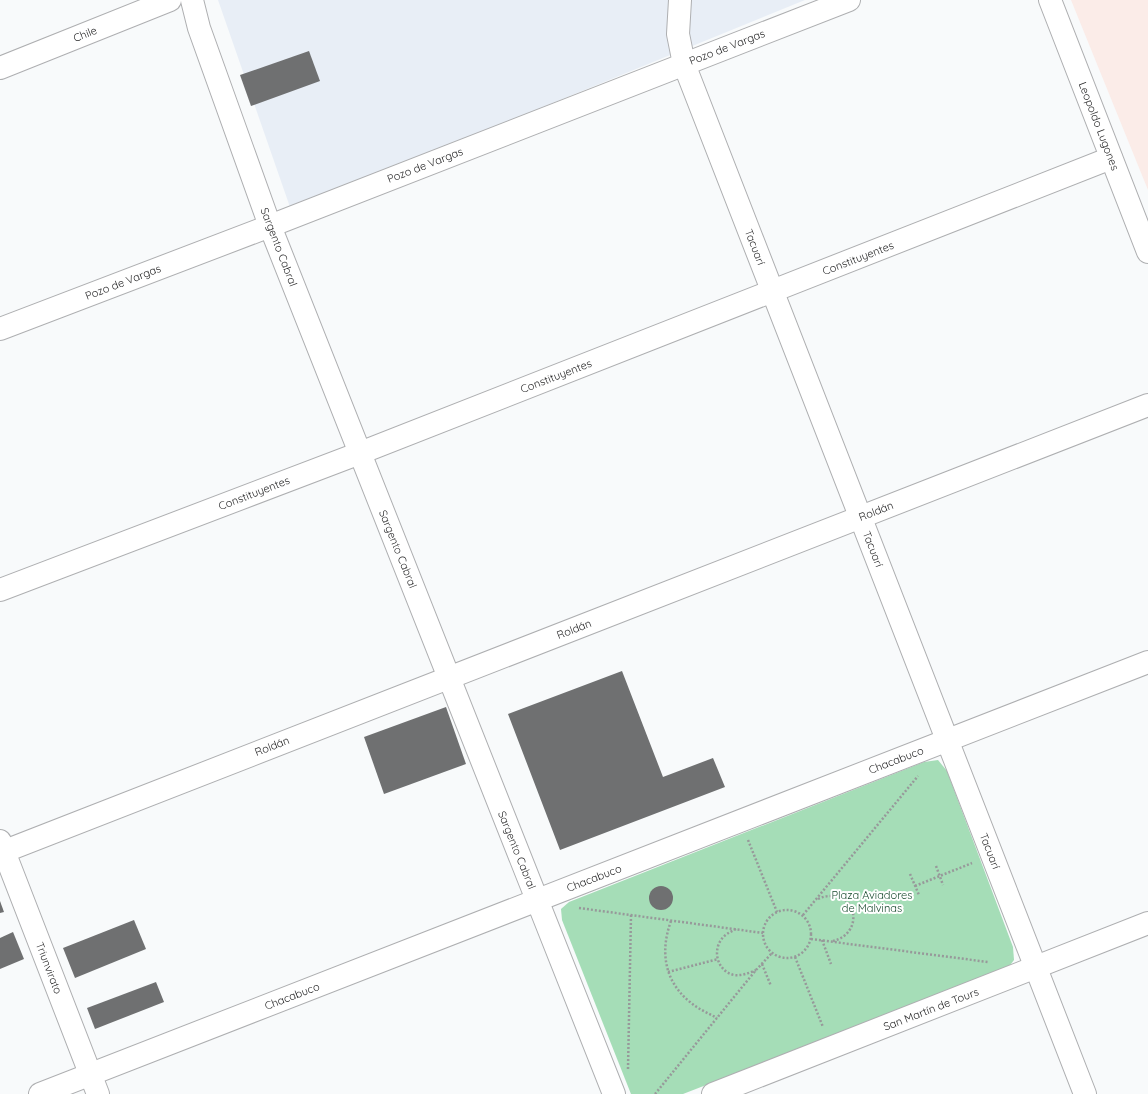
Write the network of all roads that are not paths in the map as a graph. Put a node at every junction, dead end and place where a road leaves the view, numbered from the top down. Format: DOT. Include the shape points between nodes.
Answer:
graph roads {
  1 [pos="170,0"];
  2 [pos="192,0"];
  3 [pos="680,0"];
  4 [pos="849,0"];
  5 [pos="1050,0"];
  6 [pos="684,64"];
  7 [pos="0,68"];
  8 [pos="1111,158"];
  9 [pos="270,226"];
  10 [pos="1148,252"];
  11 [pos="772,291"];
  12 [pos="0,329"];
  13 [pos="1148,405"];
  14 [pos="360,453"];
  15 [pos="860,517"];
  16 [pos="0,590"];
  17 [pos="1148,662"];
  18 [pos="449,678"];
  19 [pos="947,740"];
  20 [pos="1,848"];
  21 [pos="537,900"];
  22 [pos="1148,923"];
  23 [pos="1036,968"];
  24 [pos="91,1074"];
  25 [pos="40,1094"];
  26 [pos="98,1094"];
  27 [pos="614,1094"];
  28 [pos="713,1094"];
  29 [pos="1085,1094"];
  1 -- 7 [label="street, Chile"];
  2 -- 9 [label="street, Sargento Cabral" via="198,28"];
  3 -- 6 [label="street, Tacuarí" via="678,34"];
  4 -- 6 [label="street, Pozo de Vargas"];
  5 -- 8 [label="street, Leopoldo Lugones"];
  6 -- 9 [label="street, Pozo de Vargas"];
  6 -- 11 [label="street, Tacuarí"];
  8 -- 10 [label="street, Leopoldo Lugones"];
  8 -- 11 [label="street, Constituyentes"];
  9 -- 12 [label="street, Pozo de Vargas"];
  9 -- 14 [label="street, Sargento Cabral"];
  11 -- 14 [label="street, Constituyentes"];
  11 -- 15 [label="street, Tacuarí"];
  13 -- 15 [label="street, Roldán"];
  14 -- 16 [label="street, Constituyentes"];
  14 -- 18 [label="street, Sargento Cabral"];
  15 -- 18 [label="street, Roldán"];
  15 -- 19 [label="street, Tacuarí"];
  17 -- 19 [label="street, Chacabuco"];
  18 -- 20 [label="street, Roldán"];
  18 -- 21 [label="street, Sargento Cabral"];
  19 -- 21 [label="street, Chacabuco"];
  19 -- 23 [label="street, Tacuarí"];
  20 -- 24 [label="street, Triunvirato"];
  21 -- 24 [label="street, Chacabuco"];
  21 -- 27 [label="street, Sargento Cabral"];
  22 -- 23 [label="street, San Martín de Tours"];
  23 -- 28 [label="street, San Martín de Tours"];
  23 -- 29 [label="street, Tacuarí"];
  24 -- 25 [label="street, Chacabuco"];
  24 -- 26 [label="street, Triunvirato"];
}
